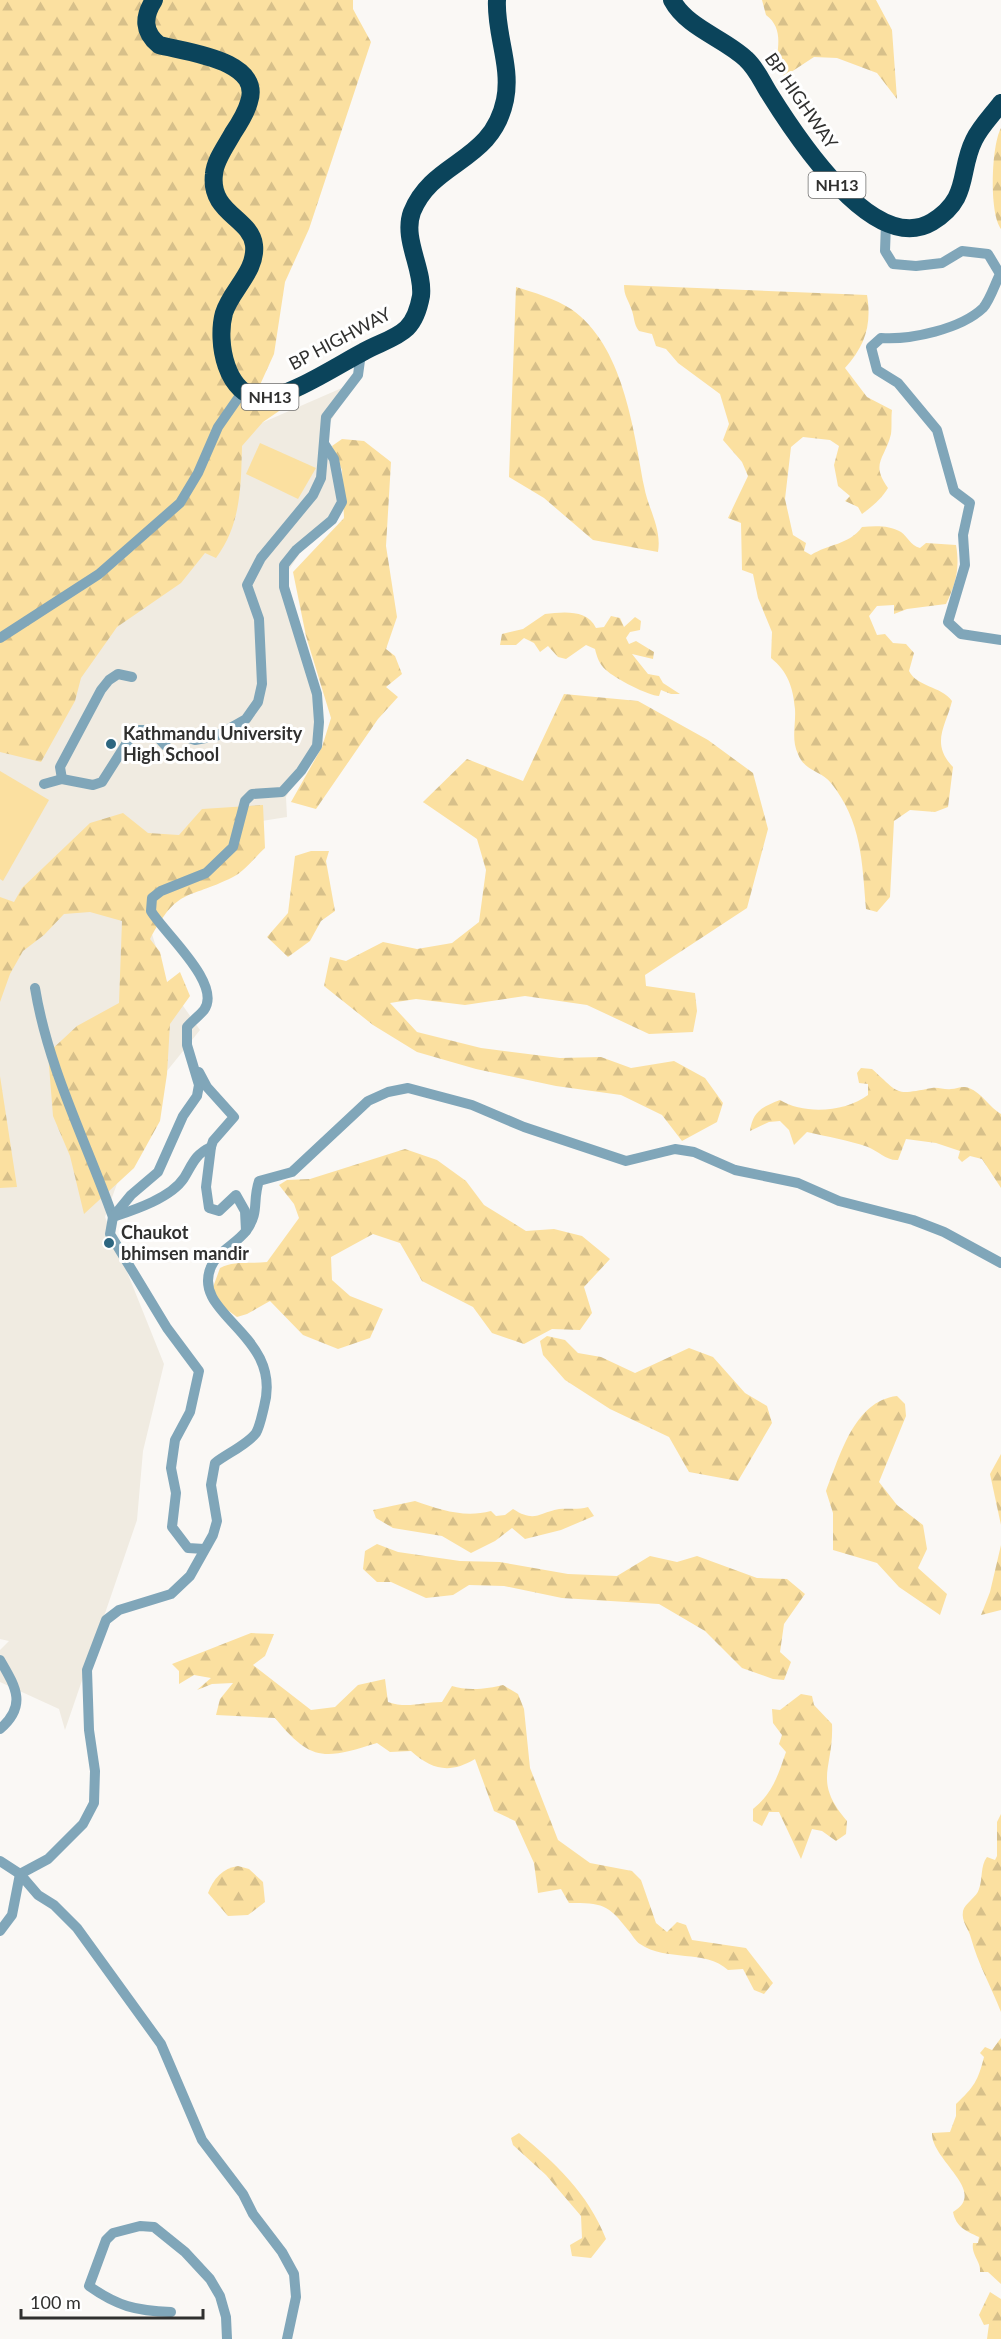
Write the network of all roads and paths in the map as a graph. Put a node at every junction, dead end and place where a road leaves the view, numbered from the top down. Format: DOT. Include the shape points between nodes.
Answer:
graph roads {
  1 [pos="154,0"];
  2 [pos="497,0"];
  3 [pos="672,0"];
  4 [pos="1001,103"];
  5 [pos="886,223"];
  6 [pos="361,353"];
  7 [pos="243,391"];
  8 [pos="325,445"];
  9 [pos="0,638"];
  10 [pos="1001,640"];
  11 [pos="132,677"];
  12 [pos="176,734"];
  13 [pos="166,746"];
  14 [pos="62,779"];
  15 [pos="44,784"];
  16 [pos="35,988"];
  17 [pos="190,1055"];
  18 [pos="211,1147"];
  19 [pos="113,1217"];
  20 [pos="246,1231"];
  21 [pos="1001,1263"];
  22 [pos="204,1549"];
  23 [pos="0,1660"];
  24 [pos="0,1729"];
  25 [pos="0,1861"];
  26 [pos="20,1874"];
  27 [pos="0,1930"];
  28 [pos="171,2312"];
  29 [pos="227,2339"];
  30 [pos="287,2339"];
  1 -- 7 [label="highway, NH13" via="146,22 151,38 159,45 228,62 251,87 250,101 214,173 217,199 252,237 254,246 222,325 227,366"];
  2 -- 6 [label="highway, BP HIGHWAY / NH13" via="507,82 500,115 488,139 430,183 411,216 421,296 415,318 406,330"];
  3 -- 5 [label="highway, BP HIGHWAY / NH13" via="686,18 747,59 827,175 874,218"];
  4 -- 5 [label="highway, BP HIGHWAY / NH13" via="974,139 964,184 951,207 931,223 920,226"];
  5 -- 10 [label="street" via="885,251 893,264 942,263 962,251 988,254 1000,274 984,307 953,326 896,339 881,338 871,347 877,370 898,383 937,430 954,491 970,503 963,535 965,565 948,622 961,634"];
  6 -- 7 [label="highway, BP HIGHWAY / NH13" via="278,395 262,398"];
  6 -- 8 [label="street" via="358,375 326,417"];
  7 -- 9 [label="street" via="218,427 180,503 99,574"];
  8 -- 12 [label="street" via="321,478 313,495 261,558 247,585 259,619 258,702 246,719 216,736 195,740"];
  8 -- 17 [label="street" via="334,459 342,502 332,520 284,565 284,587 317,694 317,746 282,792 252,794 245,801 233,848 206,873 160,891 150,904 157,921 192,959 206,992 204,1010 187,1027"];
  11 -- 14 [label="street" via="118,674 101,690 60,767"];
  13 -- 14 [label="street" via="151,730 135,730 102,782 93,785"];
  14 -- 15 [label="street"];
  16 -- 19 [label="street" via="40,1020"];
  17 -- 18 [label="street" via="207,1087 234,1117"];
  17 -- 19 [label="street" via="199,1085 197,1096 183,1116 158,1172 130,1195"];
  18 -- 19 [label="street" via="168,1191 148,1204"];
  18 -- 20 [label="street" via="206,1187 210,1208 219,1211 236,1195 245,1211"];
  19 -- 22 [label="street" via="110,1234 167,1328 199,1371 190,1412 175,1440 171,1468 176,1493 172,1527 188,1548"];
  20 -- 21 [label="street" via="256,1218 255,1193 259,1181 292,1172 368,1101 408,1088 472,1105 626,1161 675,1149 694,1152 735,1170 798,1183 839,1201 913,1220"];
  20 -- 22 [label="street" via="237,1243 217,1256 210,1268 207,1288 224,1315 256,1347 266,1371 267,1397 255,1434 215,1463 211,1485 217,1521"];
  22 -- 26 [label="street" via="190,1576 171,1594 119,1610 106,1620 87,1670 94,1803 83,1824 48,1859"];
  23 -- 24 [label="street" via="17,1693 10,1721"];
  25 -- 26 [label="street"];
  26 -- 27 [label="street" via="12,1915"];
  26 -- 30 [label="street" via="77,1928 161,2044 202,2140 286,2259 294,2274 296,2297"];
  28 -- 29 [label="street" via="140,2311 109,2300 89,2286 106,2240 113,2233 140,2226 154,2227 184,2252 210,2278 220,2296"];
}
